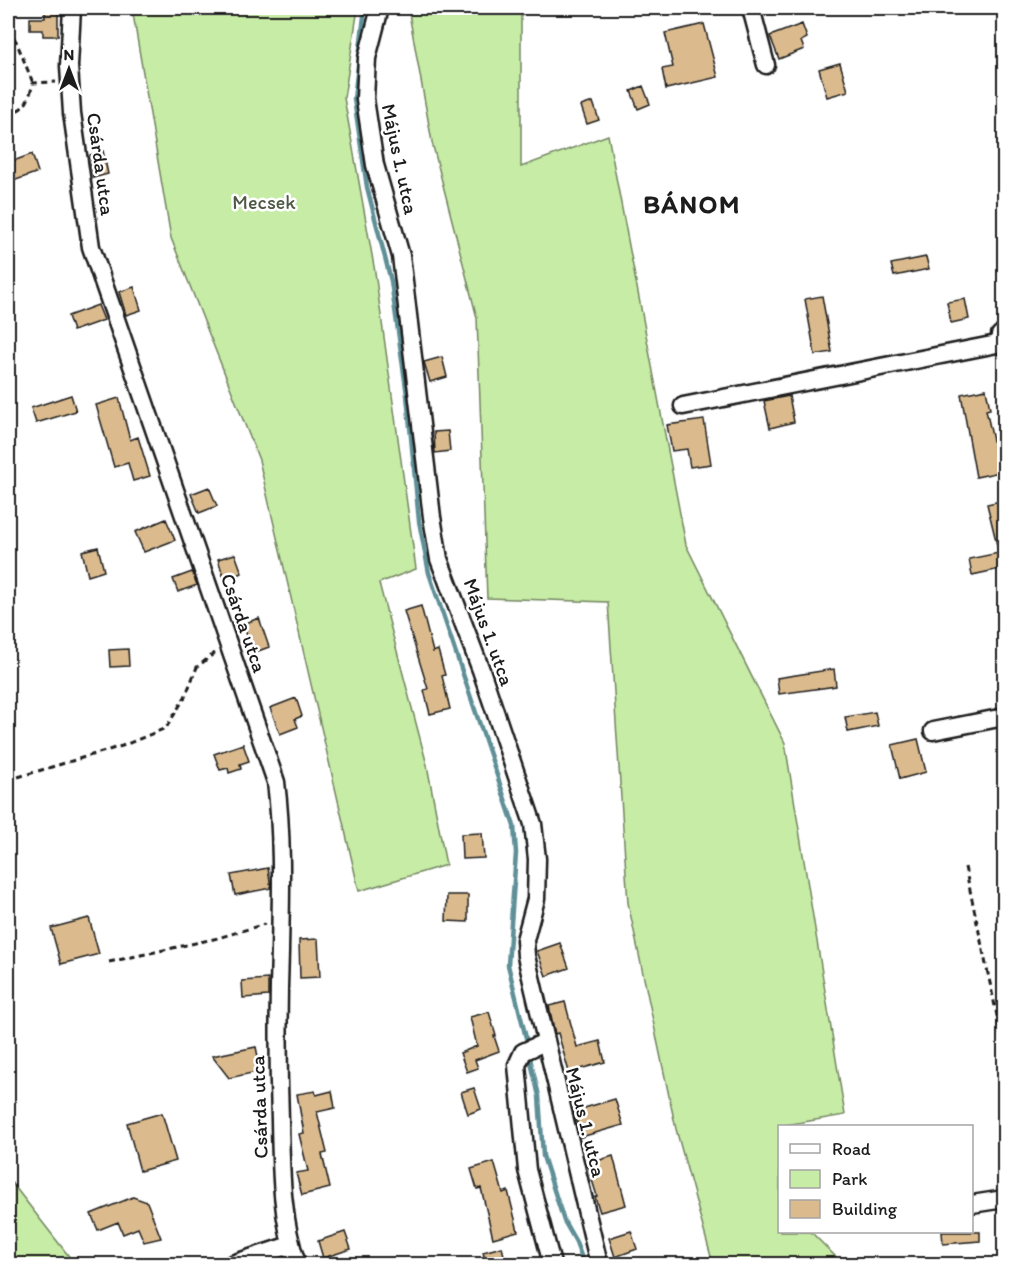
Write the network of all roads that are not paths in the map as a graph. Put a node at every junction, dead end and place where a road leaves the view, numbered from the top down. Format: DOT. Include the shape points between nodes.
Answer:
graph roads {
  1 [pos="72,8"];
  2 [pos="380,8"];
  3 [pos="752,8"];
  4 [pos="766,65"];
  5 [pos="1004,344"];
  6 [pos="683,406"];
  7 [pos="1005,717"];
  8 [pos="933,731"];
  9 [pos="533,1047"];
  10 [pos="1005,1199"];
  11 [pos="973,1204"];
  12 [pos="290,1245"];
  13 [pos="232,1264"];
  14 [pos="297,1264"];
  15 [pos="552,1264"];
  16 [pos="599,1264"];
  1 -- 12 [label="street, Csárda utca" via="72,113 91,247 276,782 283,878 278,1051 280,1142"];
  2 -- 9 [label="street, Május 1. utca" via="367,58 365,99 375,165 401,256 439,559 533,824 536,899 525,940"];
  3 -- 4 [label="street"];
  5 -- 6 [label="street"];
  7 -- 8 [label="street"];
  9 -- 15 [label="street" via="517,1065 526,1170"];
  9 -- 16 [label="street, Május 1. utca"];
  10 -- 11 [label="street"];
  12 -- 13 [label="street"];
  12 -- 14 [label="street, Csárda utca"];
}
